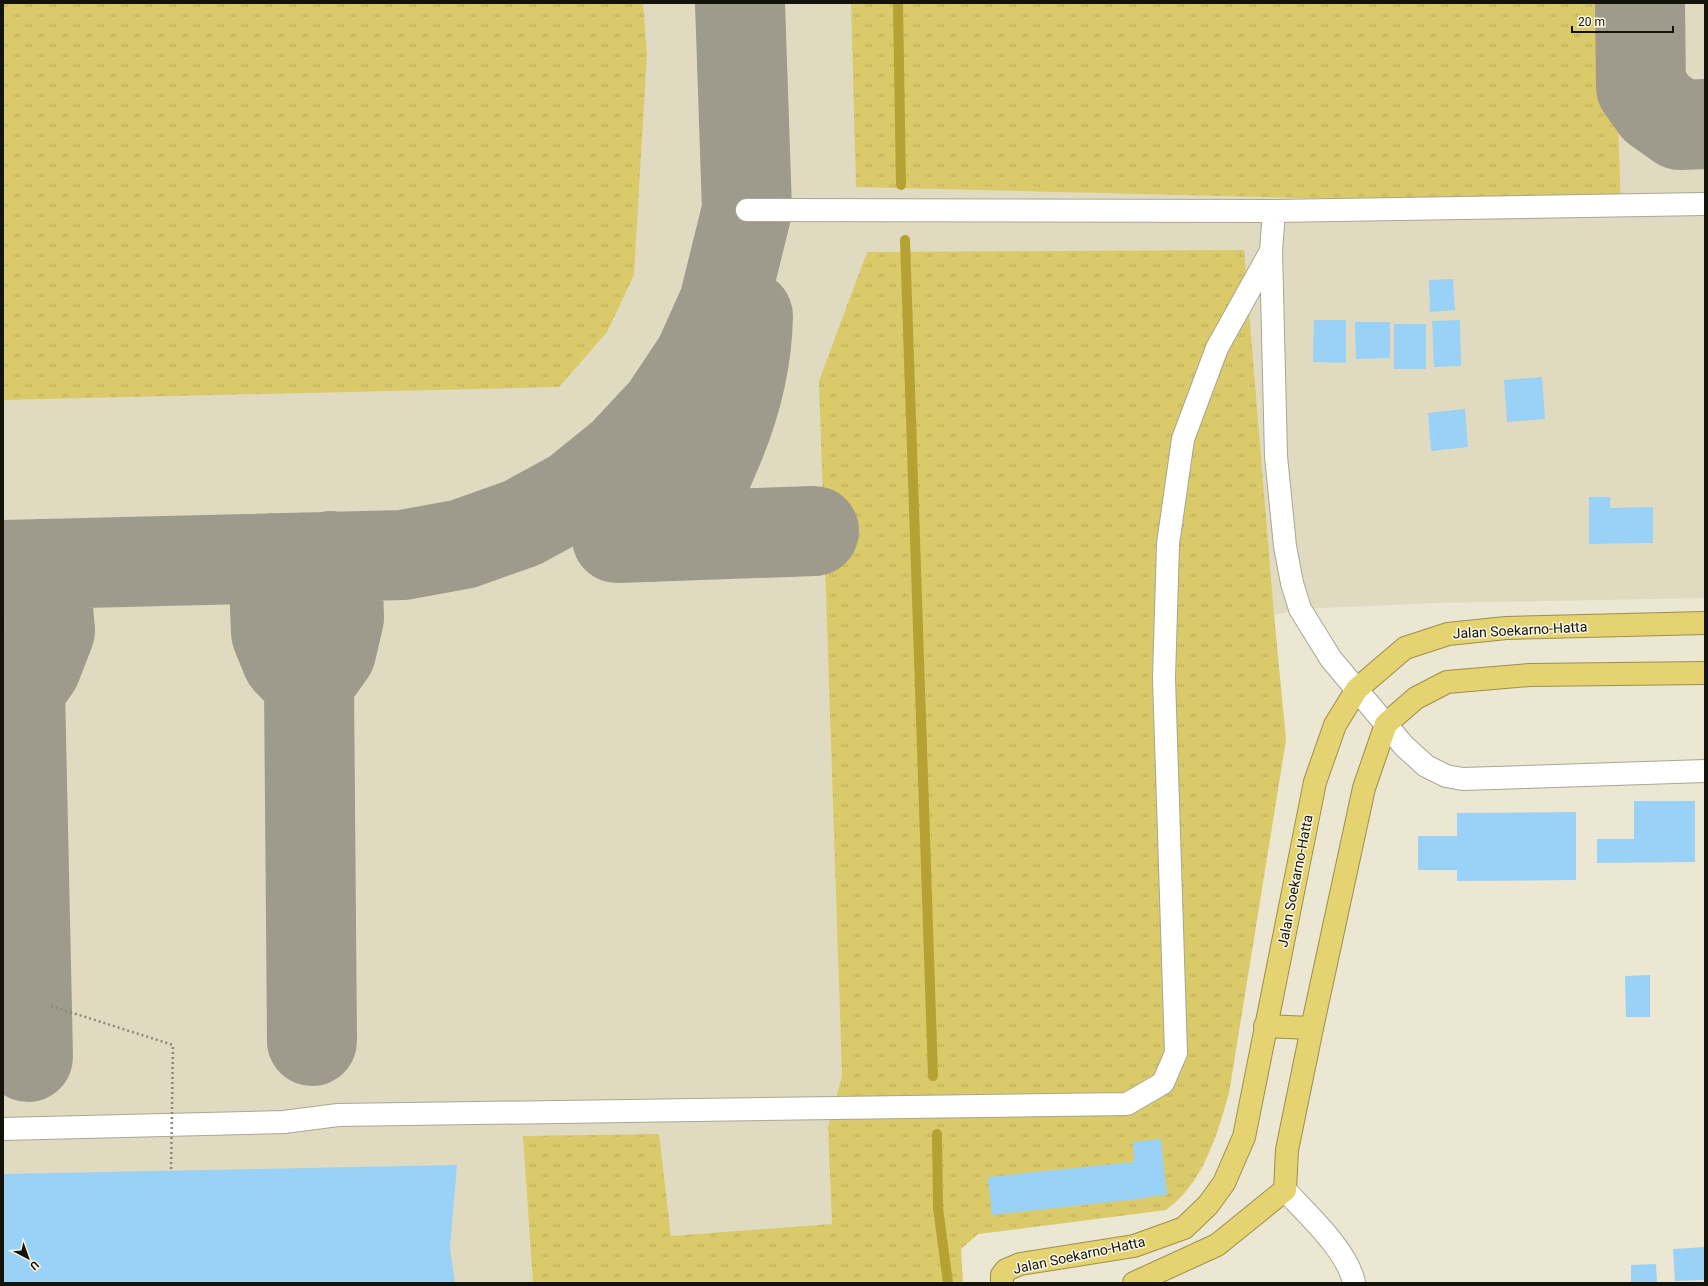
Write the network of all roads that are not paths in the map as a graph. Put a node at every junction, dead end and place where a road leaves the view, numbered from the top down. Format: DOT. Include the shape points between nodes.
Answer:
graph roads {
  1 [pos="1705,204"];
  2 [pos="747,210"];
  3 [pos="1274,211"];
  4 [pos="1271,251"];
  5 [pos="1705,624"];
  6 [pos="1705,673"];
  7 [pos="1357,689"];
  8 [pos="1386,724"];
  9 [pos="1705,770"];
  10 [pos="1266,1026"];
  11 [pos="1312,1028"];
  12 [pos="3,1129"];
  13 [pos="1285,1190"];
  14 [pos="1002,1283"];
  15 [pos="1134,1283"];
  16 [pos="1354,1283"];
  1 -- 3 [label="street"];
  2 -- 3 [label="street"];
  3 -- 4 [label="street"];
  4 -- 7 [label="street" via="1276,456 1285,546 1292,583 1300,609 1321,644"];
  4 -- 12 [label="street" via="1217,348 1184,439 1168,544 1164,678 1176,1053 1162,1083 1127,1104 338,1115 284,1122"];
  5 -- 7 [label="highway, Jalan Soekarno-Hatta" via="1506,628 1448,634 1405,648"];
  6 -- 8 [label="highway" via="1529,675 1447,682 1416,698"];
  7 -- 8 [label="street"];
  7 -- 10 [label="highway, Jalan Soekarno-Hatta" via="1335,725 1315,782"];
  8 -- 9 [label="street" via="1404,746 1426,766 1446,776 1463,779"];
  8 -- 11 [label="highway" via="1364,788"];
  10 -- 11 [label="highway"];
  10 -- 14 [label="highway, Jalan Soekarno-Hatta" via="1244,1137 1224,1183 1184,1228 1134,1246 1020,1264 1002,1274"];
  11 -- 13 [label="highway" via="1287,1150"];
  13 -- 15 [label="highway" via="1217,1245"];
  13 -- 16 [label="street" via="1332,1240 1353,1276"];
}
